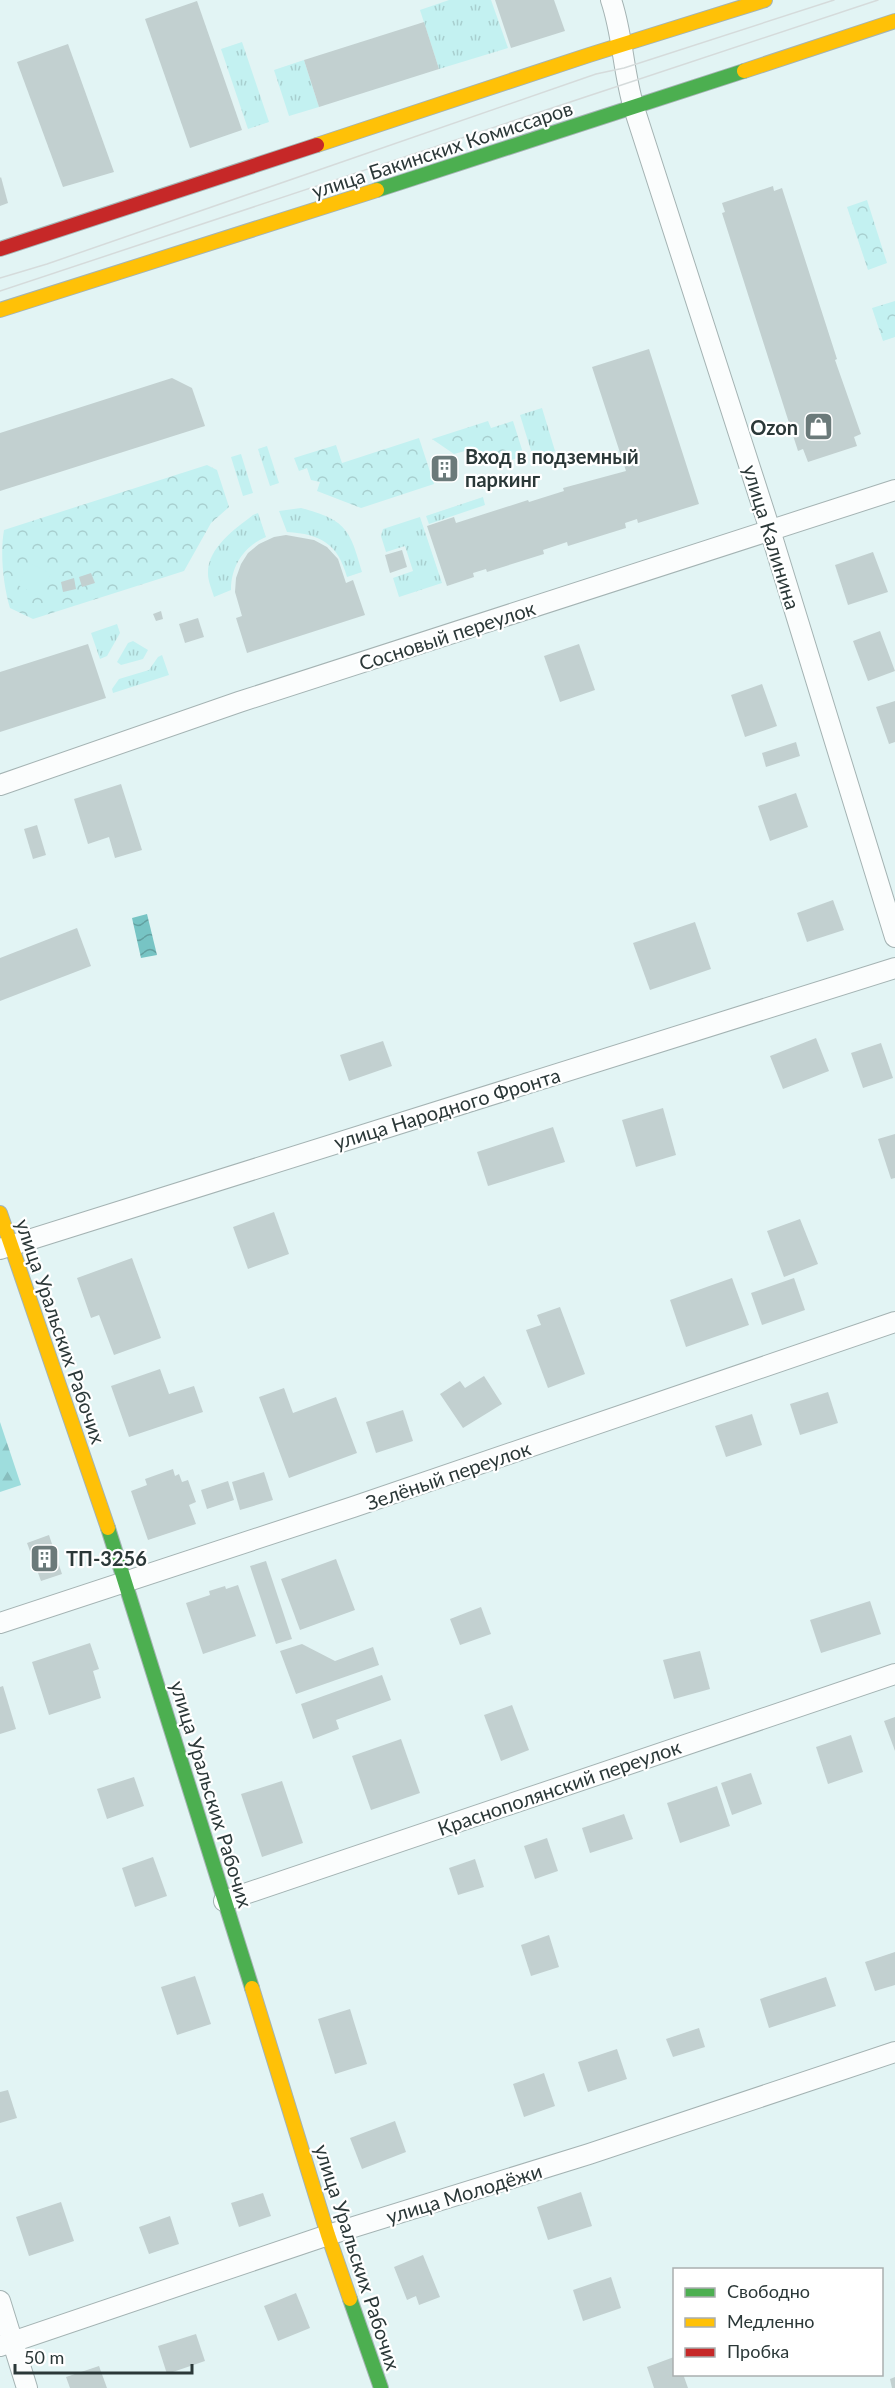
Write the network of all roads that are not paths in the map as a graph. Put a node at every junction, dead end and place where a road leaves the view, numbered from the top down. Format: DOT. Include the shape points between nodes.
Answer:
graph roads {
  1 [pos="611,0"];
  2 [pos="765,0"];
  3 [pos="895,21"];
  4 [pos="621,46"];
  5 [pos="634,108"];
  6 [pos="0,249"];
  7 [pos="0,310"];
  8 [pos="895,490"];
  9 [pos="770,530"];
  10 [pos="0,786"];
  11 [pos="895,937"];
  12 [pos="895,968"];
  13 [pos="0,1213"];
  14 [pos="5,1247"];
  15 [pos="895,1322"];
  16 [pos="126,1581"];
  17 [pos="0,1623"];
  18 [pos="895,1674"];
  19 [pos="224,1900"];
  20 [pos="895,2052"];
  21 [pos="328,2235"];
  22 [pos="0,2301"];
  23 [pos="7,2344"];
  24 [pos="27,2388"];
  25 [pos="381,2388"];
  1 -- 4 [label="street, улица Калинина"];
  2 -- 4 [label="main road"];
  3 -- 5 [label="main road, улица Бакинских Комиссаров"];
  4 -- 5 [label="street, улица Калинина"];
  4 -- 6 [label="main road"];
  5 -- 7 [label="main road, улица Бакинских Комиссаров"];
  5 -- 9 [label="street, улица Калинина"];
  8 -- 9 [label="street, Сосновый переулок"];
  9 -- 10 [label="street, Сосновый переулок" via="239,702"];
  9 -- 11 [label="street, улица Калинина"];
  12 -- 14 [label="street, улица Народного Фронта"];
  13 -- 14 [label="main road, улица Уральских Рабочих"];
  14 -- 16 [label="main road, улица Уральских Рабочих"];
  15 -- 16 [label="street, Зелёный переулок"];
  16 -- 17 [label="street, Зелёный переулок"];
  16 -- 19 [label="main road, улица Уральских Рабочих"];
  18 -- 19 [label="street, Краснополянский переулок"];
  19 -- 21 [label="main road, улица Уральских Рабочих"];
  20 -- 21 [label="street, улица Молодёжи" via="589,2154"];
  21 -- 23 [label="street, улица Молодёжи"];
  21 -- 25 [label="main road, улица Уральских Рабочих"];
  22 -- 23 [label="street"];
  23 -- 24 [label="street"];
}
